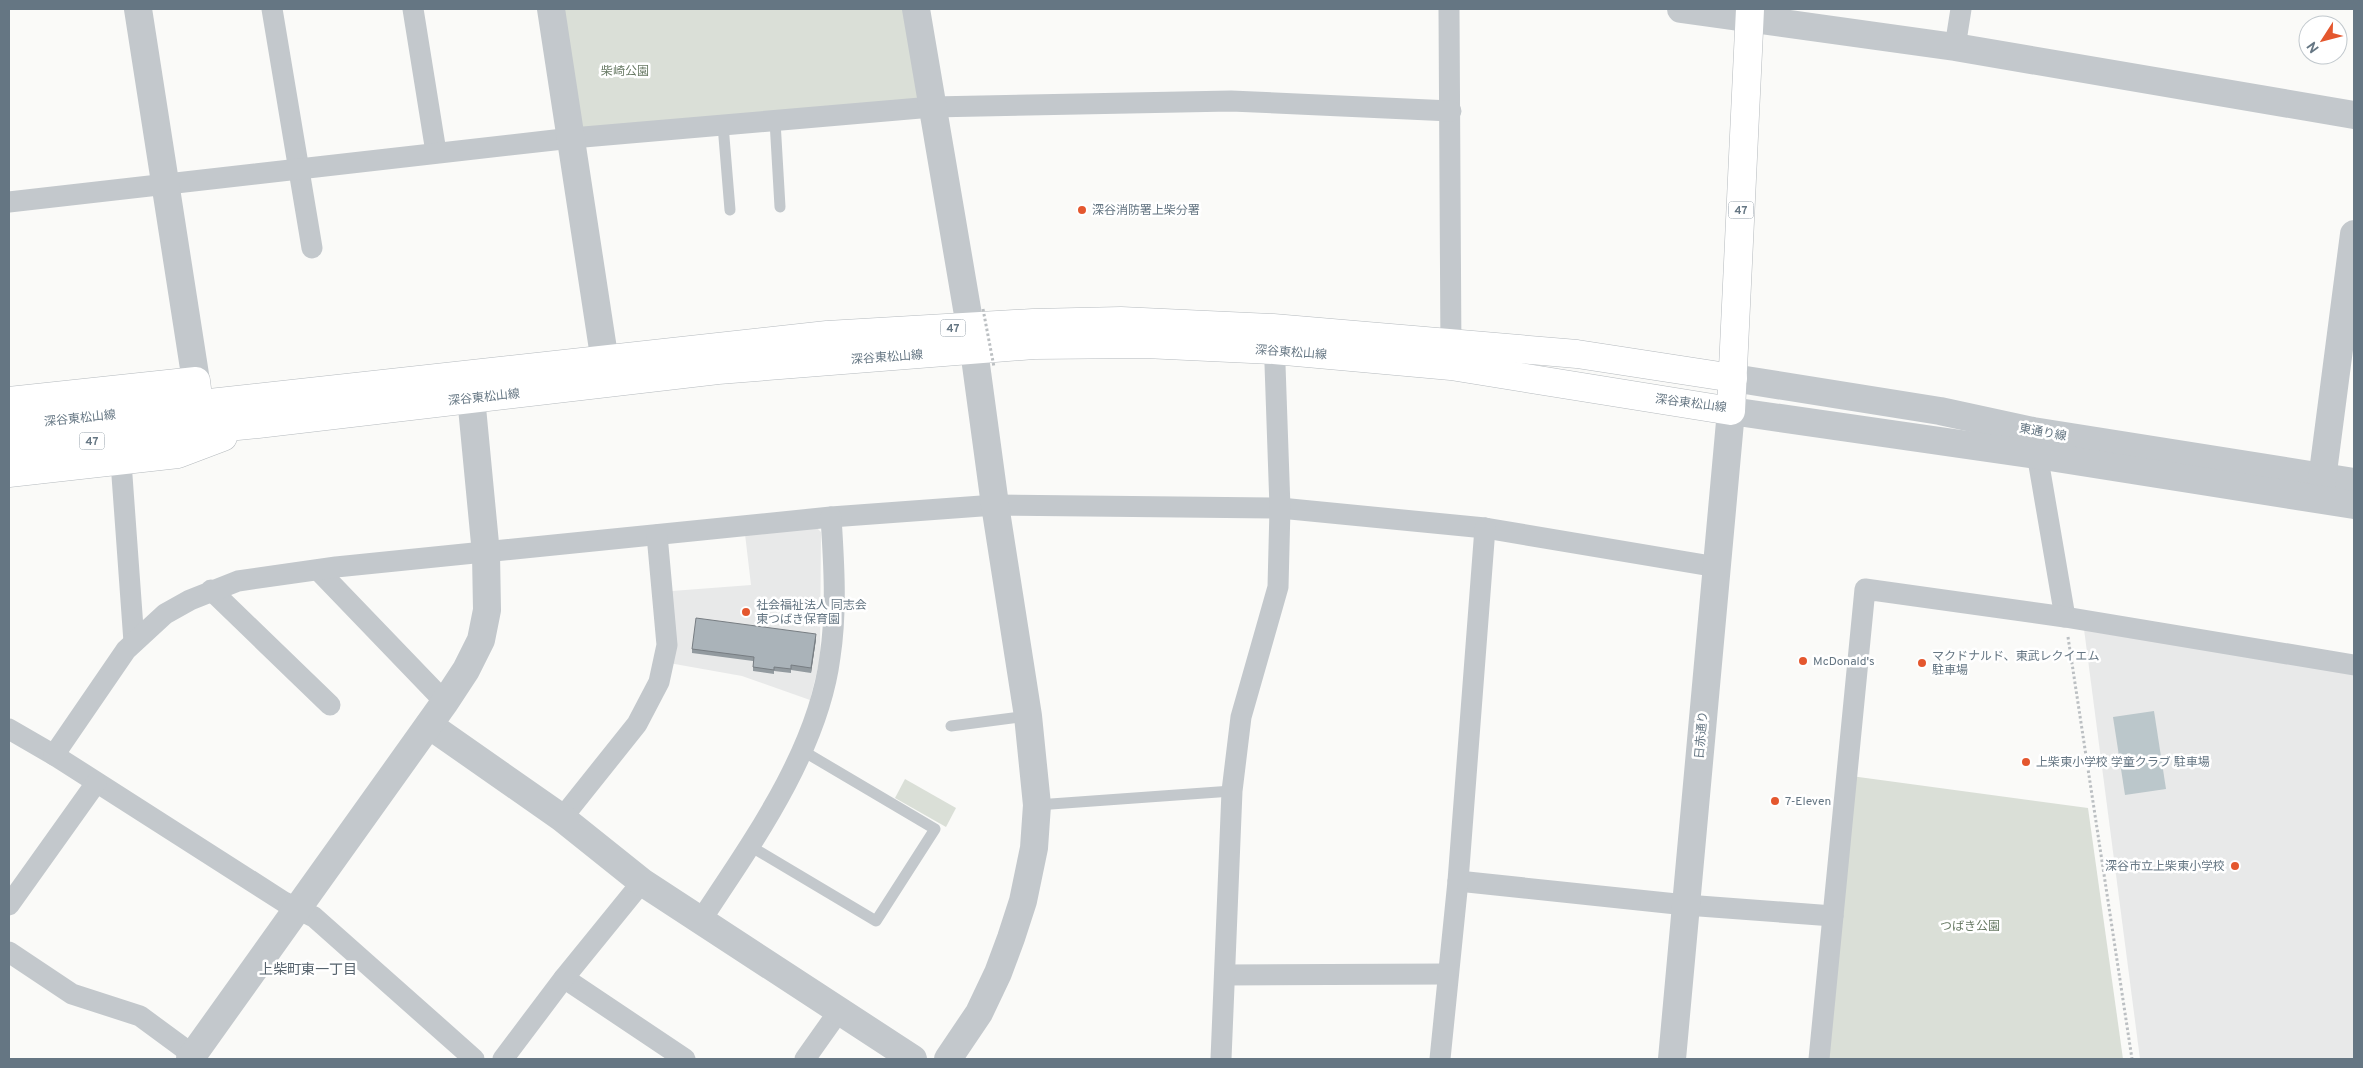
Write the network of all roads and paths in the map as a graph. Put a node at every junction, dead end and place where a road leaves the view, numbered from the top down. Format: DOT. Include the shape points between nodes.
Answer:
graph roads {
  1 [pos="138,9"];
  2 [pos="272,9"];
  3 [pos="413,9"];
  4 [pos="551,9"];
  5 [pos="916,9"];
  6 [pos="1449,9"];
  7 [pos="1681,9"];
  8 [pos="1961,9"];
  9 [pos="1750,14"];
  10 [pos="1955,47"];
  11 [pos="932,107"];
  12 [pos="1451,111"];
  13 [pos="2354,115"];
  14 [pos="775,120"];
  15 [pos="723,125"];
  16 [pos="572,138"];
  17 [pos="436,152"];
  18 [pos="299,168"];
  19 [pos="167,186"];
  20 [pos="9,202"];
  21 [pos="780,207"];
  22 [pos="730,210"];
  23 [pos="2354,234"];
  24 [pos="312,248"];
  25 [pos="980,338"];
  26 [pos="1274,339"];
  27 [pos="1452,354"];
  28 [pos="606,372"];
  29 [pos="1733,378"];
  30 [pos="470,387"];
  31 [pos="9,401"];
  32 [pos="186,407"];
  33 [pos="1731,411"];
  34 [pos="258,424"];
  35 [pos="9,425"];
  36 [pos="2035,443"];
  37 [pos="9,449"];
  38 [pos="121,462"];
  39 [pos="9,473"];
  40 [pos="2354,482"];
  41 [pos="2321,488"];
  42 [pos="995,505"];
  43 [pos="2354,505"];
  44 [pos="1280,508"];
  45 [pos="831,517"];
  46 [pos="1486,528"];
  47 [pos="657,535"];
  48 [pos="486,554"];
  49 [pos="1717,567"];
  50 [pos="318,570"];
  51 [pos="211,590"];
  52 [pos="2065,617"];
  53 [pos="134,642"];
  54 [pos="2354,665"];
  55 [pos="445,702"];
  56 [pos="330,705"];
  57 [pos="1028,716"];
  58 [pos="429,725"];
  59 [pos="951,726"];
  60 [pos="9,729"];
  61 [pos="803,751"];
  62 [pos="54,755"];
  63 [pos="96,783"];
  64 [pos="1232,791"];
  65 [pos="1037,805"];
  66 [pos="562,818"];
  67 [pos="750,846"];
  68 [pos="1458,881"];
  69 [pos="642,882"];
  70 [pos="1686,904"];
  71 [pos="9,905"];
  72 [pos="298,908"];
  73 [pos="1833,916"];
  74 [pos="701,920"];
  75 [pos="9,952"];
  76 [pos="1225,974"];
  77 [pos="1447,974"];
  78 [pos="564,978"];
  79 [pos="839,1011"];
  80 [pos="191,1057"];
  81 [pos="474,1059"];
  82 [pos="503,1059"];
  83 [pos="685,1059"];
  84 [pos="805,1059"];
  85 [pos="913,1059"];
  86 [pos="948,1059"];
  87 [pos="1221,1059"];
  88 [pos="1440,1059"];
  89 [pos="1672,1059"];
  90 [pos="1819,1059"];
  91 [pos="2132,1059"];
  1 -- 19 [label="street"];
  2 -- 18 [label="street"];
  3 -- 17 [label="street"];
  4 -- 16 [label="street"];
  5 -- 11 [label="street"];
  6 -- 12 [label="street"];
  7 -- 9 [label="street"];
  8 -- 10 [label="street"];
  9 -- 10 [label="street"];
  9 -- 29 [label="main road, 深谷東松山線 / 47"];
  10 -- 13 [label="street"];
  11 -- 12 [label="street" via="1231,101"];
  11 -- 14 [label="street"];
  11 -- 25 [label="street"];
  12 -- 27 [label="street"];
  14 -- 15 [label="street"];
  14 -- 21 [label="lane"];
  15 -- 16 [label="street"];
  15 -- 22 [label="lane"];
  16 -- 17 [label="street"];
  16 -- 28 [label="street"];
  17 -- 18 [label="street"];
  18 -- 19 [label="street"];
  18 -- 24 [label="street"];
  19 -- 20 [label="street"];
  19 -- 32 [label="street"];
  23 -- 41 [label="street"];
  25 -- 25 [label="path, bridge"];
  25 -- 26 [label="main road, 深谷東松山線 / 47" via="1034,345"];
  25 -- 28 [label="main road, 深谷東松山線 / 47" via="728,370"];
  25 -- 42 [label="street"];
  26 -- 27 [label="main road, 深谷東松山線 / 47"];
  26 -- 44 [label="street"];
  27 -- 29 [label="main road, 深谷東松山線 / 47" via="1577,354"];
  27 -- 33 [label="main road, 深谷東松山線 / 47"];
  28 -- 30 [label="main road, 深谷東松山線 / 47"];
  29 -- 33 [label="main road, 深谷東松山線 / 47"];
  29 -- 36 [label="street, 東通り線" via="1940,411"];
  30 -- 32 [label="main road, 深谷東松山線 / 47"];
  30 -- 34 [label="main road, 深谷東松山線 / 47"];
  30 -- 48 [label="street"];
  31 -- 32 [label="main road"];
  32 -- 34 [label="main road, 深谷東松山線 / 47"];
  32 -- 35 [label="main road, 深谷東松山線 / 47"];
  32 -- 37 [label="main road, 深谷東松山線 / 47"];
  33 -- 36 [label="street, 東通り線"];
  33 -- 49 [label="street, 日赤通り"];
  34 -- 38 [label="main road" via="178,454"];
  36 -- 41 [label="street, 東通り線"];
  36 -- 52 [label="street"];
  38 -- 39 [label="main road"];
  38 -- 53 [label="street"];
  40 -- 41 [label="street, 東通り線"];
  41 -- 43 [label="street, 東通り線"];
  42 -- 44 [label="street"];
  42 -- 45 [label="street"];
  42 -- 57 [label="street"];
  44 -- 46 [label="street"];
  44 -- 64 [label="street" via="1278,587 1241,716"];
  45 -- 47 [label="street"];
  45 -- 61 [label="street" via="835,591 830,658"];
  46 -- 49 [label="street"];
  46 -- 68 [label="street"];
  47 -- 48 [label="street"];
  47 -- 66 [label="street" via="667,645 659,682 637,724"];
  48 -- 50 [label="street"];
  48 -- 55 [label="street" via="487,610 481,640"];
  49 -- 70 [label="street, 日赤通り"];
  50 -- 51 [label="street" via="238,581"];
  50 -- 55 [label="street"];
  51 -- 53 [label="street" via="165,614"];
  51 -- 56 [label="street"];
  52 -- 54 [label="street"];
  52 -- 73 [label="street" via="1865,589"];
  52 -- 91 [label="path"];
  53 -- 62 [label="street"];
  55 -- 58 [label="street"];
  57 -- 59 [label="lane"];
  57 -- 65 [label="street"];
  58 -- 66 [label="street"];
  58 -- 72 [label="street"];
  60 -- 62 [label="street"];
  61 -- 67 [label="street"];
  61 -- 67 [label="lane" via="935,829 876,921"];
  62 -- 63 [label="street"];
  63 -- 71 [label="street"];
  63 -- 72 [label="street"];
  64 -- 65 [label="lane"];
  64 -- 76 [label="street"];
  65 -- 86 [label="street" via="1034,848 1011,938 979,1013"];
  66 -- 69 [label="street"];
  67 -- 74 [label="street"];
  68 -- 70 [label="street"];
  68 -- 77 [label="street"];
  69 -- 74 [label="street"];
  69 -- 78 [label="street"];
  70 -- 73 [label="street"];
  70 -- 89 [label="street, 日赤通り"];
  72 -- 80 [label="street"];
  72 -- 81 [label="street" via="314,916"];
  73 -- 90 [label="street"];
  74 -- 79 [label="street"];
  75 -- 80 [label="street" via="72,994 140,1016"];
  76 -- 77 [label="street"];
  76 -- 87 [label="street"];
  77 -- 88 [label="street"];
  78 -- 82 [label="street"];
  78 -- 83 [label="street"];
  79 -- 84 [label="street"];
  79 -- 85 [label="street"];
}
